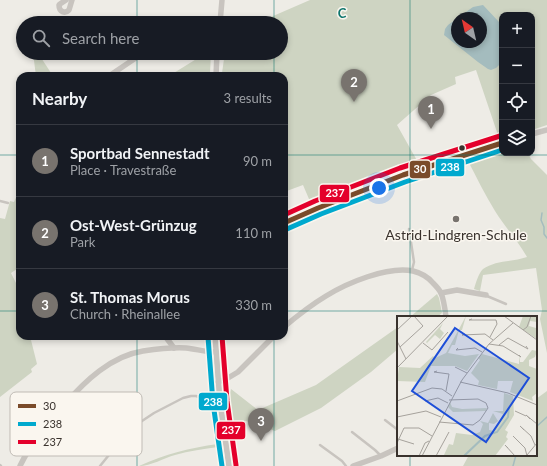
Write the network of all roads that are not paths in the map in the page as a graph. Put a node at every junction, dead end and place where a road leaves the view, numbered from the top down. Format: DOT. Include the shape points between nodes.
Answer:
graph roads {
  1 [pos="66,0"];
  2 [pos="72,0"];
  3 [pos="222,0"];
  4 [pos="221,16"];
  5 [pos="133,60"];
  6 [pos="217,60"];
  7 [pos="115,72"];
  8 [pos="216,72"];
  9 [pos="547,130"];
  10 [pos="535,133"];
  11 [pos="499,143"];
  12 [pos="0,201"];
  13 [pos="8,203"];
  14 [pos="288,221"];
  15 [pos="409,229"];
  16 [pos="412,271"];
  17 [pos="441,293"];
  18 [pos="486,296"];
  19 [pos="506,304"];
  20 [pos="446,316"];
  21 [pos="288,325"];
  22 [pos="168,340"];
  23 [pos="215,340"];
  24 [pos="270,340"];
  25 [pos="174,348"];
  26 [pos="216,352"];
  27 [pos="218,382"];
  28 [pos="76,392"];
  29 [pos="220,402"];
  30 [pos="385,420"];
  31 [pos="142,421"];
  32 [pos="397,429"];
  33 [pos="352,432"];
  34 [pos="320,445"];
  35 [pos="397,448"];
  36 [pos="25,456"];
  37 [pos="108,456"];
  38 [pos="381,456"];
  39 [pos="20,466"];
  40 [pos="100,466"];
  41 [pos="229,466"];
  42 [pos="346,466"];
  43 [pos="353,466"];
  1 -- 2 [label="street" via="59,6 64,12 70,10"];
  3 -- 4 [label="street"];
  5 -- 7 [label="street"];
  6 -- 8 [label="street"];
  9 -- 10 [label="street"];
  11 -- 14 [label="street" via="403,175"];
  12 -- 13 [label="lane"];
  15 -- 16 [label="lane" via="414,262"];
  16 -- 17 [label="street" via="425,275"];
  16 -- 21 [label="street" via="400,270 360,279 325,296"];
  17 -- 18 [label="street" via="457,290"];
  17 -- 20 [label="street"];
  18 -- 19 [label="lane"];
  22 -- 25 [label="street"];
  23 -- 26 [label="street"];
  24 -- 27 [label="street" via="238,372"];
  25 -- 26 [label="street"];
  25 -- 28 [label="street" via="126,355 99,372"];
  26 -- 27 [label="street"];
  27 -- 29 [label="street"];
  29 -- 31 [label="lane" via="191,396"];
  29 -- 41 [label="street"];
  30 -- 32 [label="lane"];
  33 -- 38 [label="lane"];
  34 -- 42 [label="lane"];
  35 -- 38 [label="street"];
  36 -- 39 [label="street"];
  37 -- 40 [label="lane"];
  38 -- 43 [label="street"];
}
